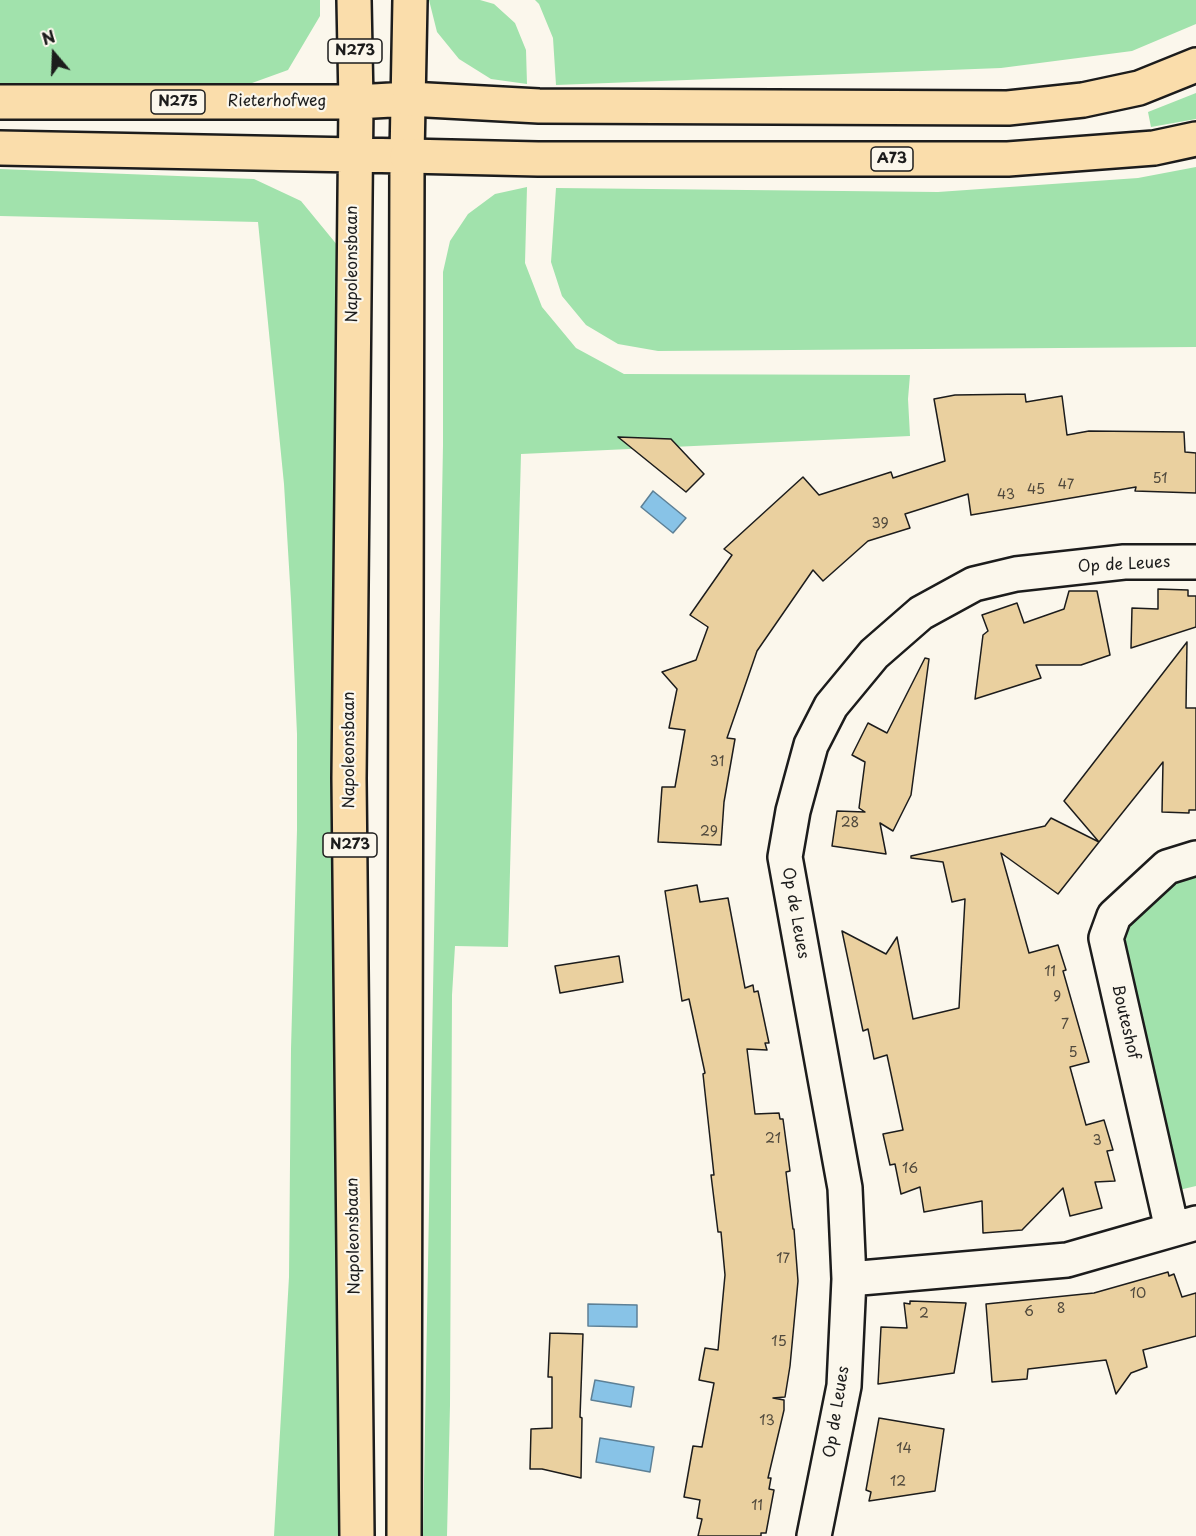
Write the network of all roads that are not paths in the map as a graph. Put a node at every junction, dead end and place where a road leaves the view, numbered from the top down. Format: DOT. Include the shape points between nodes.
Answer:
graph roads {
  1 [pos="354,0"];
  2 [pos="410,0"];
  3 [pos="1196,65"];
  4 [pos="409,99"];
  5 [pos="0,102"];
  6 [pos="356,102"];
  7 [pos="1196,139"];
  8 [pos="0,148"];
  9 [pos="354,154"];
  10 [pos="407,156"];
  11 [pos="1196,562"];
  12 [pos="1196,858"];
  13 [pos="1184,1226"];
  14 [pos="849,1279"];
  15 [pos="357,1536"];
  16 [pos="404,1536"];
  17 [pos="814,1536"];
  1 -- 6 [label="main road, Napoleonsbaan / N273"];
  2 -- 4 [label="main road"];
  3 -- 4 [label="main road, Rieterhofweg" via="1139,88 1083,100 1008,108 539,106"];
  4 -- 6 [label="main road, Rieterhofweg / N275"];
  4 -- 10 [label="main road"];
  5 -- 6 [label="main road, Rieterhofweg / N275"];
  6 -- 9 [label="main road, Napoleonsbaan / N273"];
  7 -- 10 [label="main road, A73" via="1154,148 1008,159"];
  8 -- 9 [label="main road"];
  9 -- 10 [label="main road"];
  9 -- 15 [label="main road, Napoleonsbaan / N273" via="349,778"];
  10 -- 16 [label="main road"];
  11 -- 14 [label="street, Op de Leues" via="1124,562 1016,574 974,584 921,613 874,654 831,706 811,745 785,857 845,1188"];
  12 -- 13 [label="street, Bouteshof" via="1167,867 1114,916 1106,938"];
  13 -- 14 [label="street, Bouteshof" via="1067,1260"];
  14 -- 17 [label="street, Op de Leues" via="844,1386"];
}
